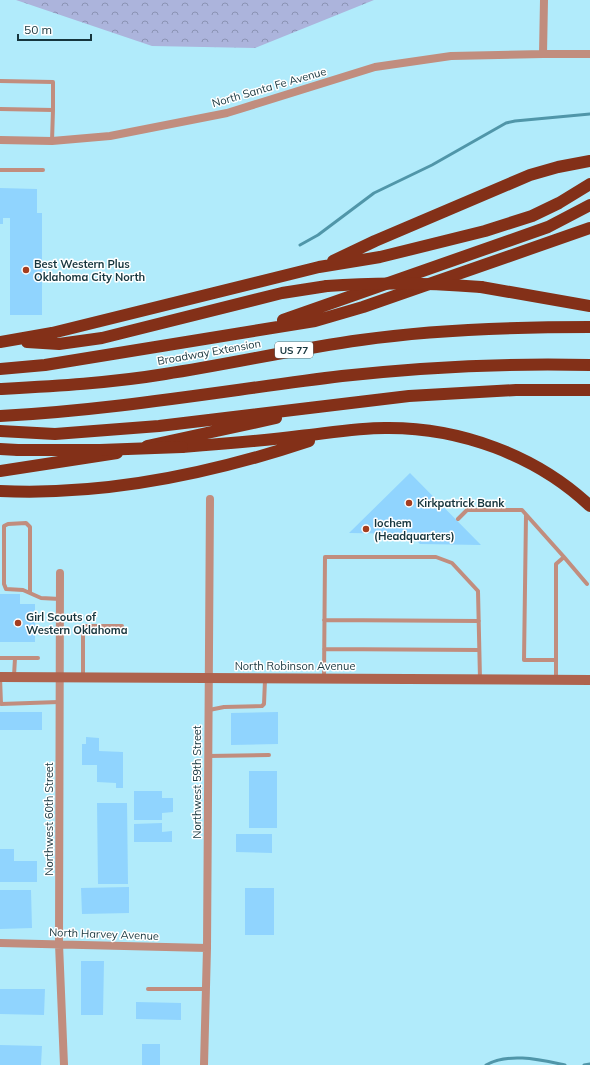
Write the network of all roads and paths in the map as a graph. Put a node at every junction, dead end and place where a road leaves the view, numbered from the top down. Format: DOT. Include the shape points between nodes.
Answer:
graph roads {
  1 [pos="544,0"];
  2 [pos="543,54"];
  3 [pos="590,54"];
  4 [pos="0,81"];
  5 [pos="0,109"];
  6 [pos="52,110"];
  7 [pos="0,140"];
  8 [pos="52,141"];
  9 [pos="590,162"];
  10 [pos="0,170"];
  11 [pos="43,170"];
  12 [pos="590,184"];
  13 [pos="590,205"];
  14 [pos="590,228"];
  15 [pos="319,268"];
  16 [pos="590,306"];
  17 [pos="590,327"];
  18 [pos="252,330"];
  19 [pos="5,341"];
  20 [pos="590,365"];
  21 [pos="0,370"];
  22 [pos="0,389"];
  23 [pos="590,390"];
  24 [pos="337,403"];
  25 [pos="0,416"];
  26 [pos="0,430"];
  27 [pos="333,433"];
  28 [pos="0,449"];
  29 [pos="0,471"];
  30 [pos="0,491"];
  31 [pos="210,499"];
  32 [pos="590,506"];
  33 [pos="526,514"];
  34 [pos="458,519"];
  35 [pos="564,557"];
  36 [pos="60,573"];
  37 [pos="587,584"];
  38 [pos="30,593"];
  39 [pos="60,599"];
  40 [pos="324,620"];
  41 [pos="479,621"];
  42 [pos="122,626"];
  43 [pos="324,649"];
  44 [pos="479,650"];
  45 [pos="0,658"];
  46 [pos="15,658"];
  47 [pos="38,658"];
  48 [pos="556,660"];
  49 [pos="0,677"];
  50 [pos="14,677"];
  51 [pos="60,677"];
  52 [pos="83,677"];
  53 [pos="208,678"];
  54 [pos="265,678"];
  55 [pos="324,678"];
  56 [pos="480,679"];
  57 [pos="556,680"];
  58 [pos="590,680"];
  59 [pos="60,702"];
  60 [pos="208,710"];
  61 [pos="269,755"];
  62 [pos="208,756"];
  63 [pos="0,943"];
  64 [pos="59,944"];
  65 [pos="207,948"];
  66 [pos="206,989"];
  67 [pos="148,990"];
  68 [pos="64,1065"];
  69 [pos="204,1065"];
  1 -- 2 [label="street"];
  2 -- 3 [label="street, North Santa Fe Avenue"];
  2 -- 8 [label="street, North Santa Fe Avenue" via="451,56 375,67 227,113 110,136"];
  4 -- 6 [label="lane" via="53,82"];
  5 -- 6 [label="lane"];
  6 -- 8 [label="lane"];
  7 -- 8 [label="street, North Santa Fe Avenue"];
  9 -- 15 [label="highway" via="530,175 375,240"];
  10 -- 11 [label="lane"];
  12 -- 15 [label="highway" via="553,206 504,225 380,256"];
  13 -- 18 [label="highway" via="548,227"];
  14 -- 18 [label="highway" via="363,307 315,321"];
  15 -- 19 [label="highway" via="101,322"];
  16 -- 19 [label="highway, bridge" via="480,287 364,283 282,293 102,338 59,344"];
  17 -- 22 [label="highway, Broadway Extension / US 77" via="465,330 363,340 164,374"];
  18 -- 21 [label="highway" via="45,365"];
  20 -- 25 [label="highway" via="478,366 388,372 115,407"];
  23 -- 24 [label="highway" via="459,393"];
  24 -- 26 [label="highway" via="159,426 55,434"];
  24 -- 29 [label="highway" via="254,424 173,439 126,452"];
  27 -- 28 [label="highway, bridge" via="182,447 100,450"];
  27 -- 30 [label="highway" via="260,457 203,472 146,482 58,491"];
  27 -- 32 [label="highway" via="399,428 472,440 515,456 544,472 576,492"];
  31 -- 53 [label="street, Northwest 59th Street"];
  33 -- 34 [label="lane" via="522,510 467,510"];
  33 -- 35 [label="lane"];
  33 -- 48 [label="lane" via="524,660"];
  35 -- 37 [label="lane"];
  35 -- 48 [label="lane" via="556,564"];
  36 -- 39 [label="street, Northwest 60th Street"];
  38 -- 38 [label="lane" via="6,589 4,584 4,526 8,524 26,523 30,527"];
  38 -- 39 [label="lane" via="41,598"];
  39 -- 51 [label="street, Northwest 60th Street"];
  40 -- 41 [label="lane"];
  40 -- 41 [label="lane" via="324,558 436,557 452,563 478,591"];
  40 -- 43 [label="lane"];
  41 -- 44 [label="lane"];
  42 -- 52 [label="lane" via="83,626"];
  43 -- 44 [label="lane"];
  43 -- 55 [label="lane"];
  44 -- 56 [label="lane"];
  45 -- 46 [label="lane"];
  46 -- 47 [label="lane"];
  46 -- 50 [label="lane"];
  48 -- 57 [label="lane"];
  49 -- 50 [label="street, North Robinson Avenue"];
  49 -- 59 [label="lane" via="1,704"];
  50 -- 51 [label="street, North Robinson Avenue"];
  51 -- 52 [label="street, North Robinson Avenue"];
  51 -- 59 [label="street, Northwest 60th Street"];
  52 -- 53 [label="street, North Robinson Avenue"];
  53 -- 54 [label="street, North Robinson Avenue"];
  53 -- 60 [label="street, Northwest 59th Street"];
  54 -- 55 [label="street, North Robinson Avenue"];
  54 -- 60 [label="lane" via="262,706"];
  55 -- 56 [label="street, North Robinson Avenue"];
  56 -- 57 [label="street, North Robinson Avenue"];
  57 -- 58 [label="street, North Robinson Avenue"];
  59 -- 64 [label="street, Northwest 60th Street"];
  60 -- 62 [label="street, Northwest 59th Street"];
  61 -- 62 [label="lane"];
  62 -- 65 [label="street, Northwest 59th Street"];
  63 -- 64 [label="street, North Harvey Avenue"];
  64 -- 65 [label="street, North Harvey Avenue"];
  64 -- 68 [label="street, Northwest 60th Street"];
  65 -- 66 [label="street, Northwest 59th Street"];
  66 -- 67 [label="lane"];
  66 -- 69 [label="street, Northwest 59th Street"];
}
